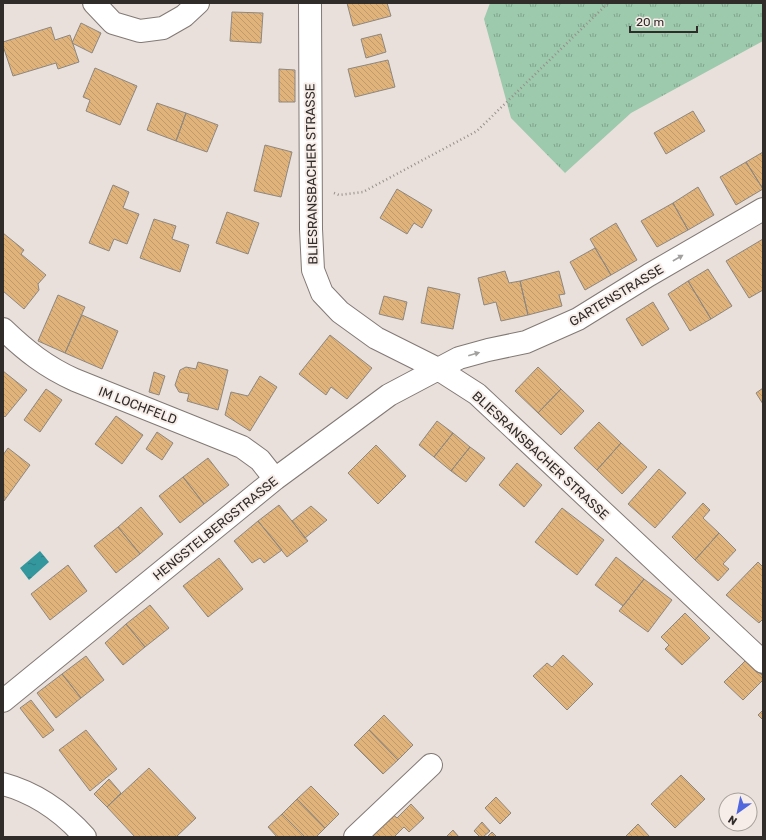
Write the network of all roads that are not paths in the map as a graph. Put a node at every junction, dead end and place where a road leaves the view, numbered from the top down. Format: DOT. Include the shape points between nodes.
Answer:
graph roads {
  1 [pos="94,3"];
  2 [pos="198,3"];
  3 [pos="310,3"];
  4 [pos="763,209"];
  5 [pos="3,329"];
  6 [pos="438,369"];
  7 [pos="275,478"];
  8 [pos="763,662"];
  9 [pos="3,701"];
  10 [pos="431,765"];
  11 [pos="3,784"];
  12 [pos="85,837"];
  13 [pos="355,837"];
  1 -- 2 [label="street" via="113,23 140,31 162,28 184,16"];
  3 -- 6 [label="street, BLIESRANSBACHER STRASSE" via="310,186 313,270 322,293 340,312 376,338"];
  6 -- 4 [label="street, GARTENSTRASSE, one-way" via="459,358 526,342 578,319"];
  5 -- 7 [label="street, IM LOCHFELD" via="54,371 242,447 260,460"];
  6 -- 7 [label="street, HENGSTELBERGSTRASSE" via="389,395"];
  6 -- 8 [label="street, BLIESRANSBACHER STRASSE" via="477,394"];
  7 -- 9 [label="street, HENGSTELBERGSTRASSE"];
  10 -- 13 [label="street"];
  11 -- 12 [label="street" via="30,794 53,807"];
}
